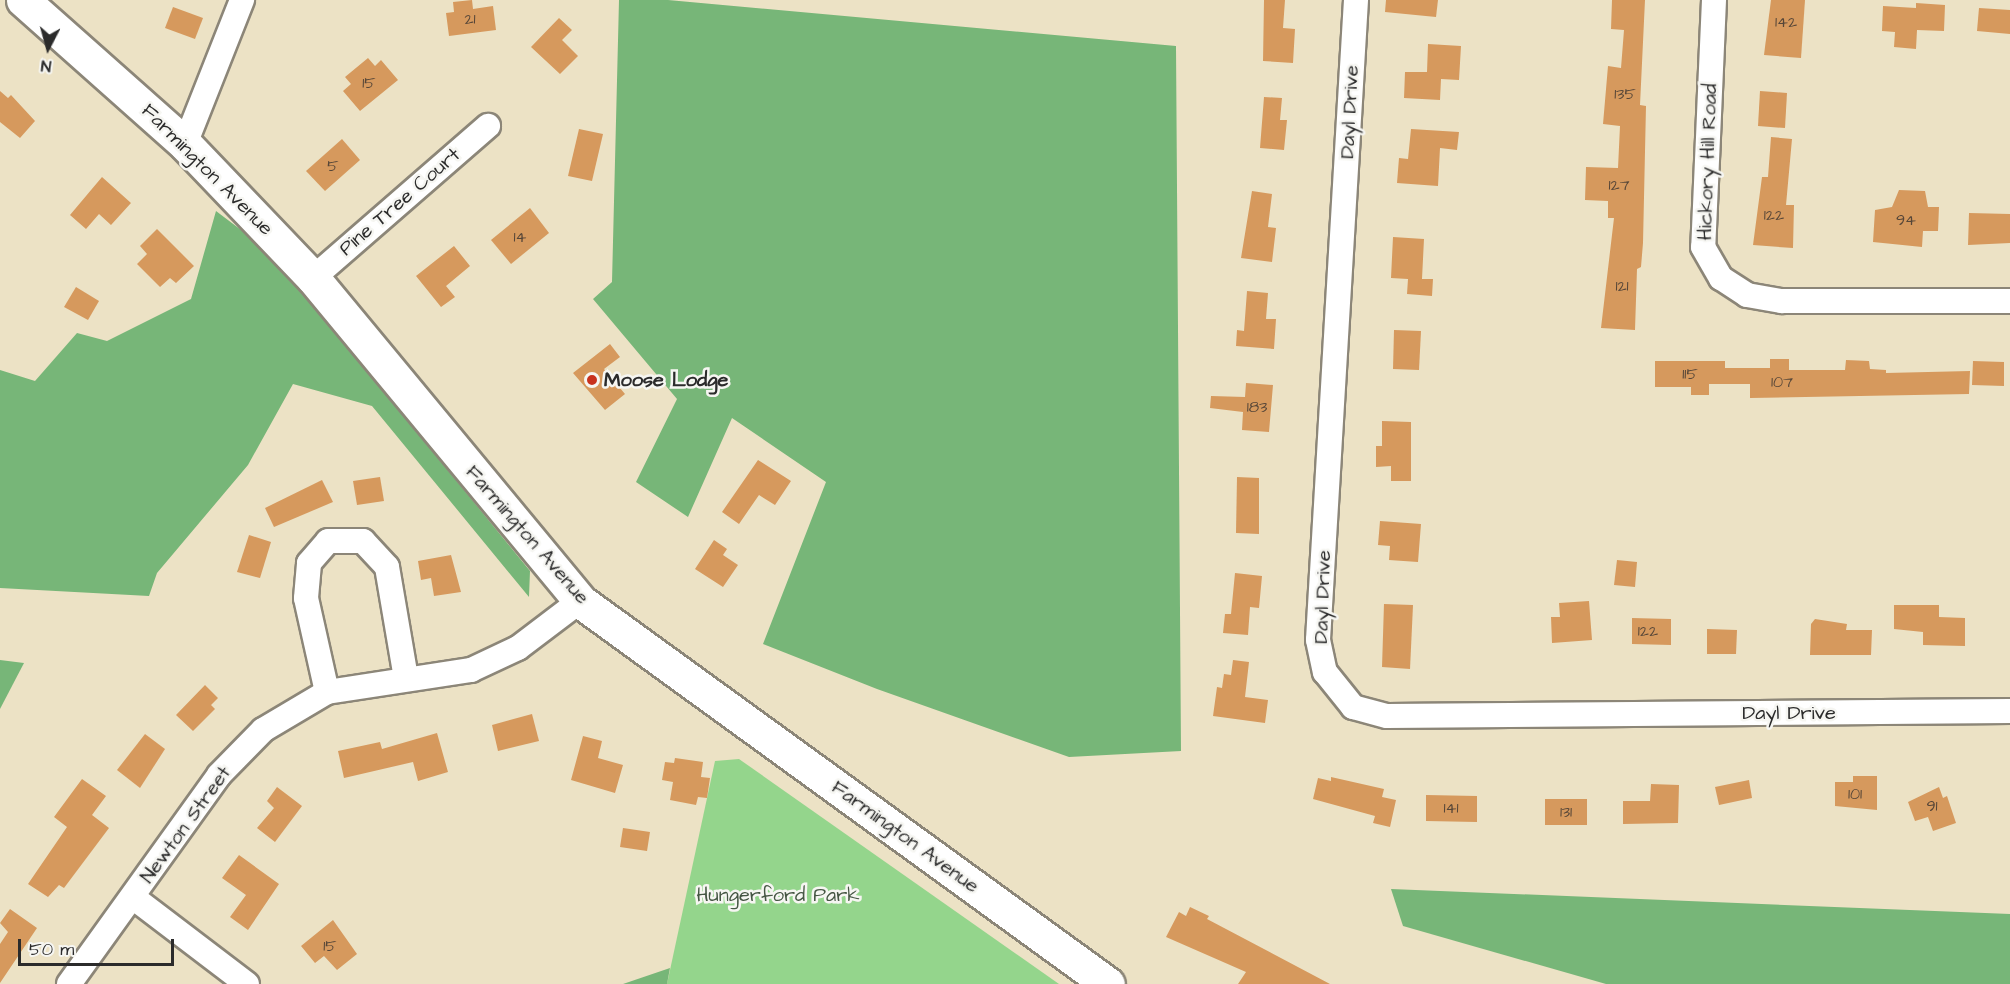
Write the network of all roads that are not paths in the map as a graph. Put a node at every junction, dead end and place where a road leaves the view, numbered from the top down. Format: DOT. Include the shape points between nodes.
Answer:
graph roads {
  1 [pos="23,0"];
  2 [pos="242,0"];
  3 [pos="1356,0"];
  4 [pos="1713,0"];
  5 [pos="488,126"];
  6 [pos="185,144"];
  7 [pos="313,278"];
  8 [pos="2010,301"];
  9 [pos="580,601"];
  10 [pos="406,678"];
  11 [pos="327,692"];
  12 [pos="2010,711"];
  13 [pos="134,898"];
  14 [pos="69,984"];
  15 [pos="247,984"];
  16 [pos="1108,984"];
  1 -- 6 [label="main road, Farmington Avenue"];
  2 -- 6 [label="street"];
  3 -- 12 [label="street, Dayl Drive" via="1318,640 1324,672 1353,706 1387,716"];
  4 -- 8 [label="street, Hickory Hill Road" via="1703,247 1721,278 1747,295 1782,301"];
  5 -- 7 [label="street, Pine Tree Court"];
  6 -- 7 [label="main road, Farmington Avenue"];
  7 -- 9 [label="main road, Farmington Avenue"];
  9 -- 10 [label="street, Newton Street" via="518,648 471,670"];
  9 -- 16 [label="main road, Farmington Avenue"];
  10 -- 11 [label="street, Newton Street"];
  10 -- 11 [label="street" via="387,567 363,541 328,541 309,563 306,598"];
  11 -- 13 [label="street, Newton Street" via="263,730 219,775"];
  13 -- 14 [label="street, Newton Street"];
  13 -- 15 [label="street"];
}
